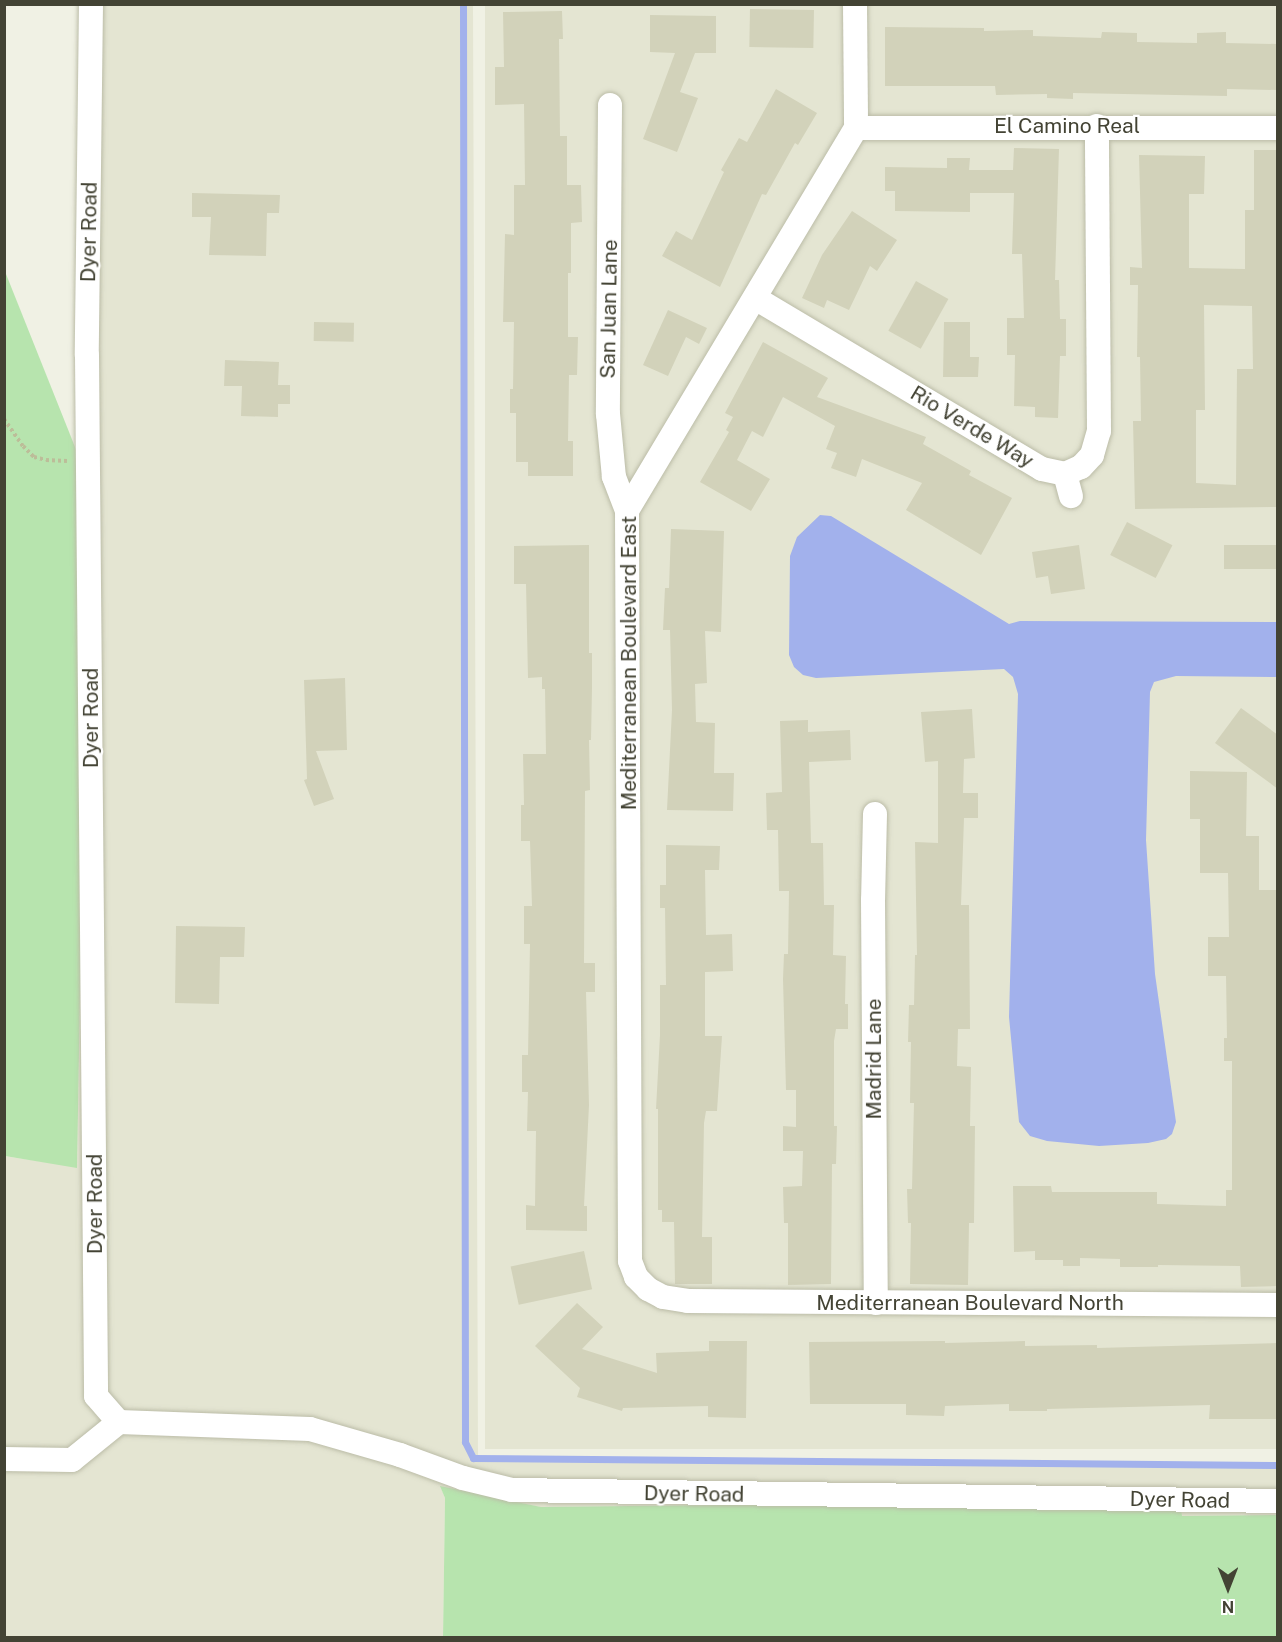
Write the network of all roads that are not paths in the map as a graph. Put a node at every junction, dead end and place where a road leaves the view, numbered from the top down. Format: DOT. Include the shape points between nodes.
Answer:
graph roads {
  1 [pos="91,4"];
  2 [pos="855,4"];
  3 [pos="610,105"];
  4 [pos="1097,126"];
  5 [pos="855,128"];
  6 [pos="1278,128"];
  7 [pos="755,298"];
  8 [pos="627,511"];
  9 [pos="875,814"];
  10 [pos="663,1297"];
  11 [pos="876,1303"];
  12 [pos="1278,1305"];
  13 [pos="119,1422"];
  14 [pos="4,1459"];
  15 [pos="1278,1501"];
  1 -- 13 [label="street, Dyer Road" via="88,460 96,1396"];
  2 -- 5 [label="street"];
  3 -- 8 [label="street, San Juan Lane" via="608,414 614,477"];
  4 -- 5 [label="street, El Camino Real"];
  4 -- 6 [label="street, El Camino Real"];
  4 -- 7 [label="street, Rio Verde Way" via="1099,431 1092,455 1068,485"];
  5 -- 7 [label="street, Mediterranean Boulevard East"];
  7 -- 8 [label="street, Mediterranean Boulevard East"];
  8 -- 10 [label="street, Mediterranean Boulevard East" via="628,1237 636,1277"];
  9 -- 11 [label="street, Madrid Lane"];
  10 -- 11 [label="street, Mediterranean Boulevard North" via="688,1301"];
  11 -- 12 [label="street, Mediterranean Boulevard North"];
  13 -- 14 [label="street" via="72,1460"];
  13 -- 15 [label="street, Dyer Road" via="310,1429 512,1490"];
}
